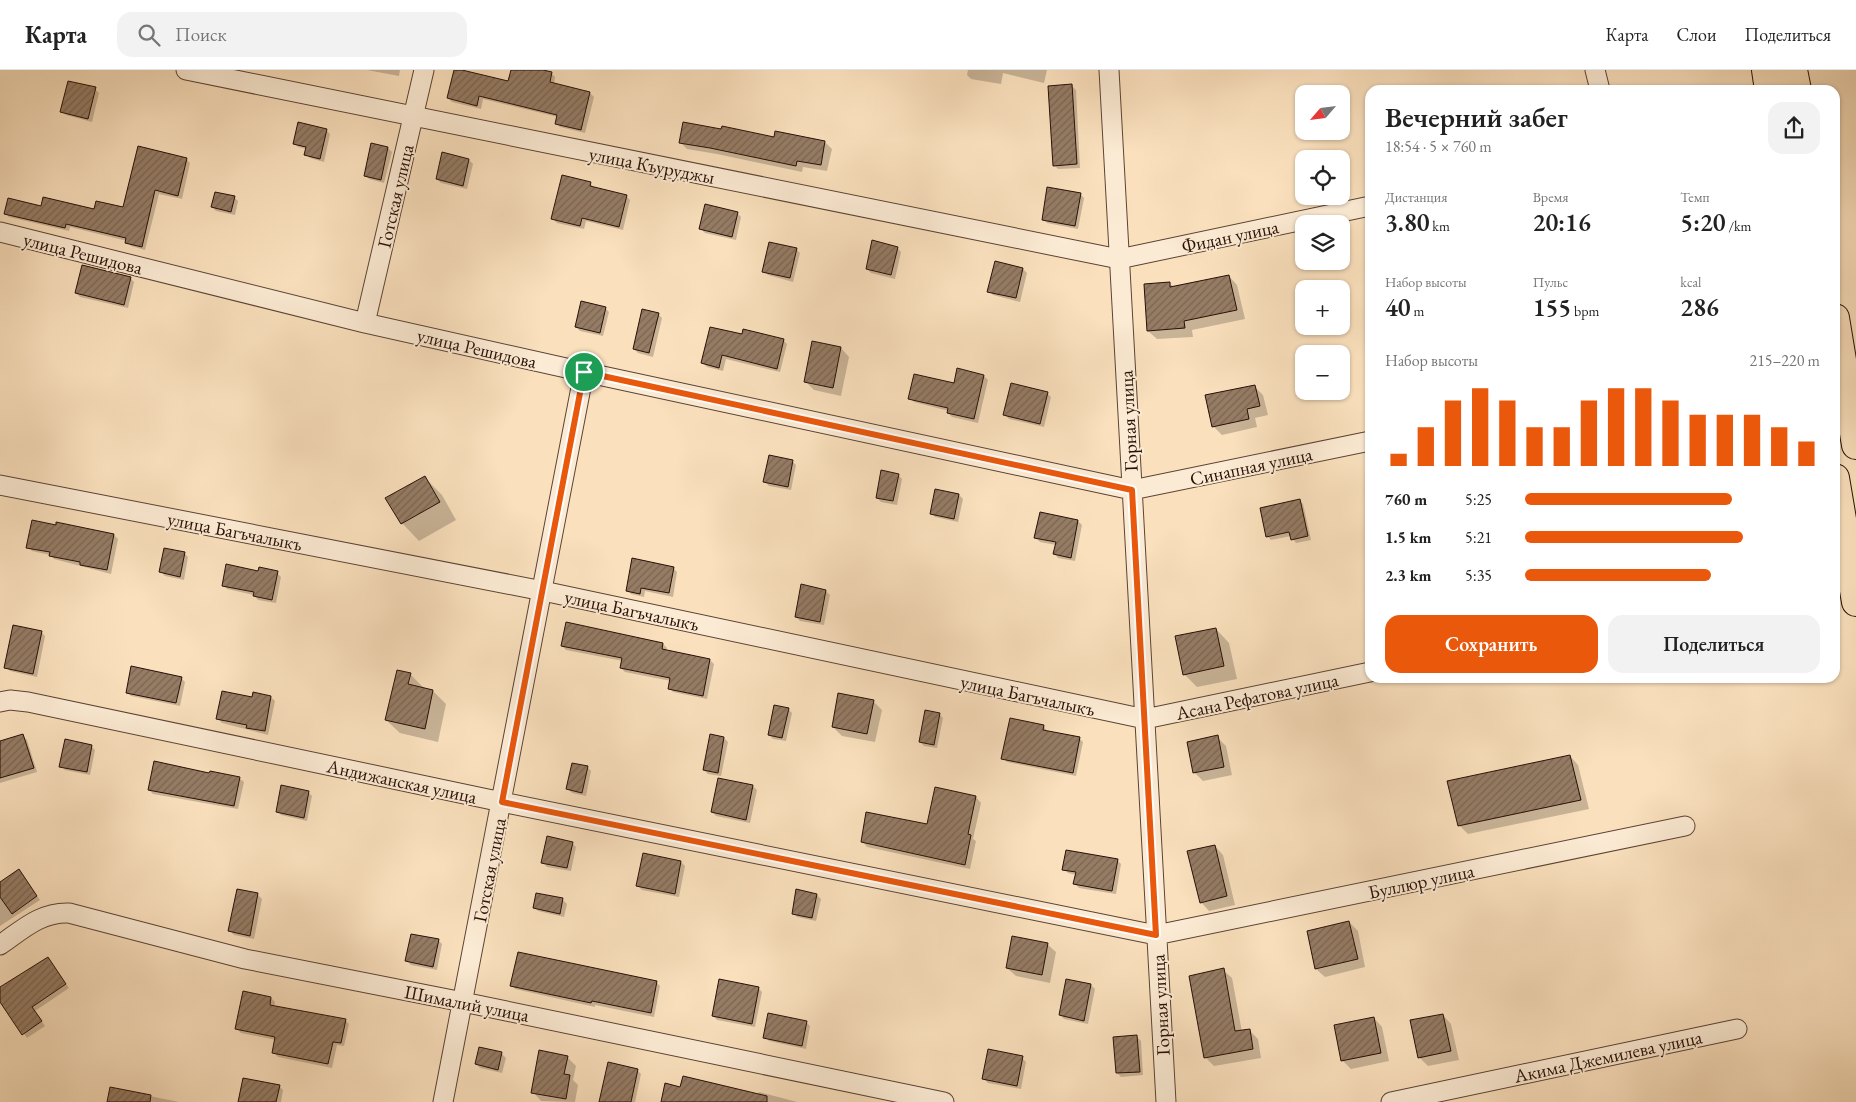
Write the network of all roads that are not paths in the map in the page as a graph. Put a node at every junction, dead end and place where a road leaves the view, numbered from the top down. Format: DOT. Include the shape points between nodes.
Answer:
graph roads {
  1 [pos="186,70"];
  2 [pos="424,70"];
  3 [pos="1109,70"];
  4 [pos="1595,70"];
  5 [pos="1766,70"];
  6 [pos="1793,70"];
  7 [pos="1599,85"];
  8 [pos="1769,85"];
  9 [pos="1795,85"];
  10 [pos="414,117"];
  11 [pos="1365,207"];
  12 [pos="0,232"];
  13 [pos="1119,259"];
  14 [pos="366,323"];
  15 [pos="1840,348"];
  16 [pos="584,372"];
  17 [pos="1365,442"];
  18 [pos="1856,445"];
  19 [pos="0,485"];
  20 [pos="1132,490"];
  21 [pos="1840,508"];
  22 [pos="543,591"];
  23 [pos="1856,602"];
  24 [pos="1365,673"];
  25 [pos="0,702"];
  26 [pos="1145,719"];
  27 [pos="502,802"];
  28 [pos="1685,826"];
  29 [pos="1156,935"];
  30 [pos="0,945"];
  31 [pos="463,1002"];
  32 [pos="1737,1029"];
  33 [pos="443,1102"];
  34 [pos="944,1102"];
  35 [pos="1166,1102"];
  36 [pos="1391,1102"];
  1 -- 10 [label="street, улица Къуруджы"];
  2 -- 10 [label="street, Готская улица"];
  3 -- 13 [label="street, Горная улица"];
  4 -- 7 [label="street"];
  5 -- 8 [label="main road"];
  6 -- 9 [label="main road"];
  10 -- 13 [label="street, улица Къуруджы"];
  10 -- 14 [label="street, Готская улица"];
  11 -- 13 [label="street, Фидан улица"];
  12 -- 14 [label="street, улица Решидова"];
  13 -- 20 [label="street, Горная улица"];
  14 -- 16 [label="street, улица Решидова"];
  15 -- 18 [label="main road"];
  16 -- 20 [label="street, улица Решидова"];
  16 -- 22 [label="street, Готская улица"];
  17 -- 20 [label="street, Синапная улица"];
  19 -- 22 [label="street, улица Багъчалыкъ"];
  20 -- 26 [label="street, Горная улица"];
  21 -- 23 [label="main road"];
  22 -- 26 [label="street, улица Багъчалыкъ"];
  22 -- 27 [label="street, Готская улица"];
  24 -- 26 [label="street, Асана Рефатова улица"];
  25 -- 27 [label="street, Андижанская улица" via="28,702"];
  26 -- 29 [label="street, Горная улица"];
  27 -- 29 [label="street, Андижанская улица"];
  27 -- 31 [label="street, Готская улица"];
  28 -- 29 [label="street, Буллюр улица"];
  29 -- 35 [label="street, Горная улица"];
  30 -- 31 [label="street, Шималий улица" via="44,916 56,912 69,913 245,959"];
  31 -- 33 [label="street, Готская улица"];
  31 -- 34 [label="street, Шималий улица"];
  32 -- 36 [label="street, Акима Джемилева улица"];
}
